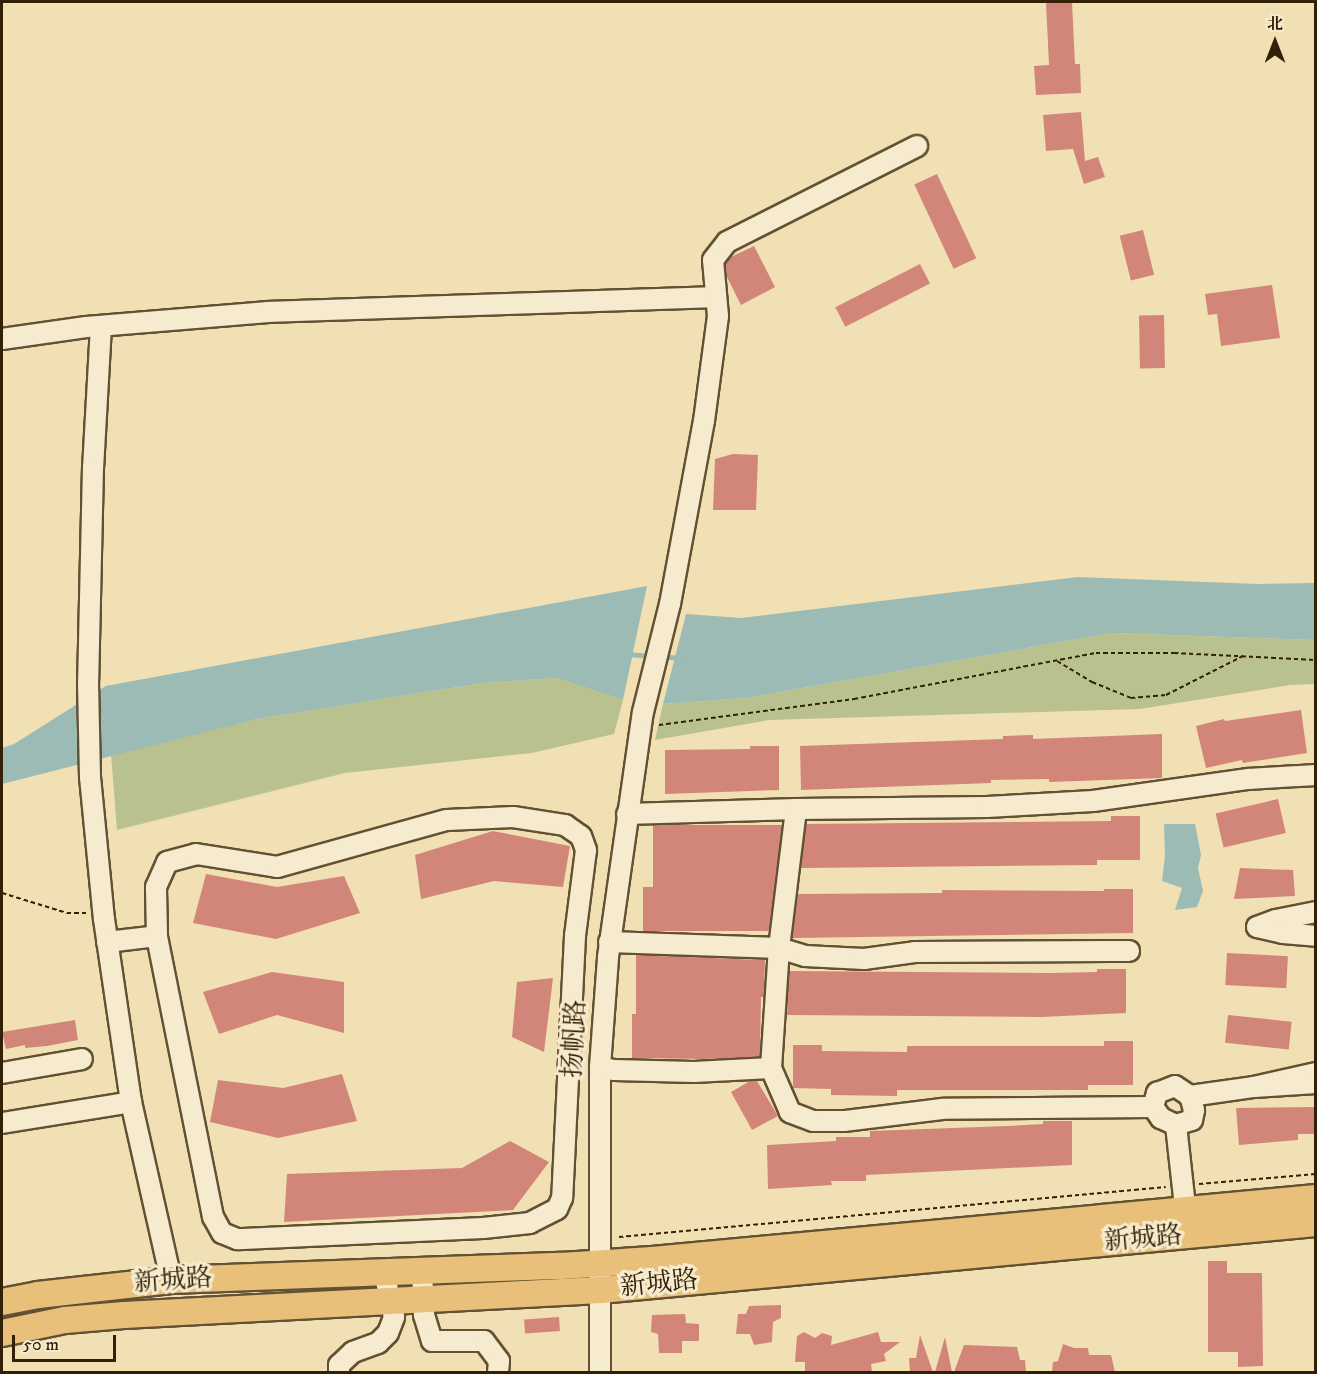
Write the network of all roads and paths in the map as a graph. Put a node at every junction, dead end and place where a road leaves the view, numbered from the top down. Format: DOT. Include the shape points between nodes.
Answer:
graph roads {
  1 [pos="917,146"];
  2 [pos="716,297"];
  3 [pos="101,326"];
  4 [pos="2,339"];
  5 [pos="1244,655"];
  6 [pos="1316,660"];
  7 [pos="1057,661"];
  8 [pos="643,712"];
  9 [pos="1316,776"];
  10 [pos="796,809"];
  11 [pos="627,814"];
  12 [pos="2,892"];
  13 [pos="1316,912"];
  14 [pos="103,913"];
  15 [pos="158,936"];
  16 [pos="1316,936"];
  17 [pos="107,942"];
  18 [pos="609,942"];
  19 [pos="778,948"];
  20 [pos="1129,951"];
  21 [pos="82,1059"];
  22 [pos="600,1067"];
  23 [pos="771,1068"];
  24 [pos="2,1073"];
  25 [pos="1316,1073"];
  26 [pos="1316,1083"];
  27 [pos="1254,1087"];
  28 [pos="1190,1096"];
  29 [pos="131,1102"];
  30 [pos="1153,1107"];
  31 [pos="2,1123"];
  32 [pos="1176,1125"];
  33 [pos="1316,1174"];
  34 [pos="1316,1198"];
  35 [pos="1185,1210"];
  36 [pos="1316,1223"];
  37 [pos="619,1237"];
  38 [pos="599,1263"];
  39 [pos="422,1271"];
  40 [pos="384,1272"];
  41 [pos="171,1280"];
  42 [pos="600,1290"];
  43 [pos="2,1302"];
  44 [pos="424,1307"];
  45 [pos="392,1309"];
  46 [pos="2,1333"];
  47 [pos="339,1372"];
  48 [pos="498,1372"];
  49 [pos="600,1372"];
  1 -- 2 [label="street, 扬帆路" via="727,242 713,260"];
  2 -- 3 [label="street" via="268,312"];
  2 -- 8 [label="street, 扬帆路" via="718,316 704,421 670,604"];
  3 -- 4 [label="street"];
  3 -- 14 [label="street" via="88,682 90,777"];
  5 -- 6 [label="path"];
  5 -- 7 [label="path" via="1096,653"];
  5 -- 7 [label="path" via="1166,695 1131,698 1092,682"];
  7 -- 8 [label="path" via="854,699 659,725"];
  8 -- 11 [label="street, 扬帆路"];
  9 -- 10 [label="street" via="1248,778 1094,801 987,807"];
  10 -- 11 [label="street"];
  10 -- 19 [label="street"];
  11 -- 18 [label="street, 扬帆路"];
  12 -- 14 [label="path" via="67,914"];
  13 -- 16 [label="street" via="1257,927"];
  14 -- 17 [label="street"];
  15 -- 15 [label="street" via="156,887 167,862 196,854 277,867 447,820 513,817 565,825 581,836 586,850 575,936 562,1198 557,1209 530,1223 483,1228 237,1239 222,1233 213,1217"];
  15 -- 17 [label="street"];
  17 -- 29 [label="street"];
  18 -- 19 [label="street"];
  18 -- 22 [label="street, 扬帆路"];
  19 -- 20 [label="street" via="805,956 864,959 915,952"];
  19 -- 23 [label="street"];
  21 -- 24 [label="street"];
  22 -- 23 [label="street" via="694,1072"];
  22 -- 38 [label="street, 扬帆路"];
  23 -- 30 [label="street" via="790,1112 813,1121 942,1109"];
  25 -- 27 [label="street"];
  26 -- 27 [label="street"];
  27 -- 28 [label="street"];
  28 -- 30 [label="street" via="1176,1086 1157,1093"];
  28 -- 32 [label="street" via="1192,1120"];
  29 -- 31 [label="street"];
  29 -- 41 [label="street"];
  30 -- 32 [label="street" via="1161,1118"];
  32 -- 35 [label="street"];
  33 -- 35 [label="path"];
  34 -- 35 [label="main road, 新城路"];
  35 -- 36 [label="main road, 新城路"];
  35 -- 37 [label="path"];
  35 -- 38 [label="main road, 新城路"];
  35 -- 42 [label="main road, 新城路"];
  38 -- 39 [label="main road, 新城路"];
  38 -- 42 [label="street, 扬帆路"];
  39 -- 40 [label="main road, 新城路"];
  39 -- 44 [label="street"];
  40 -- 41 [label="main road, 新城路"];
  40 -- 45 [label="street"];
  41 -- 43 [label="main road, 新城路" via="38,1294"];
  42 -- 44 [label="main road, 新城路"];
  42 -- 49 [label="street, 扬帆路"];
  44 -- 45 [label="main road, 新城路"];
  44 -- 48 [label="street" via="432,1341 484,1341 499,1361"];
  45 -- 46 [label="main road, 新城路" via="124,1315 65,1320"];
  45 -- 47 [label="street" via="388,1333 378,1343 353,1352 339,1365"];
}
